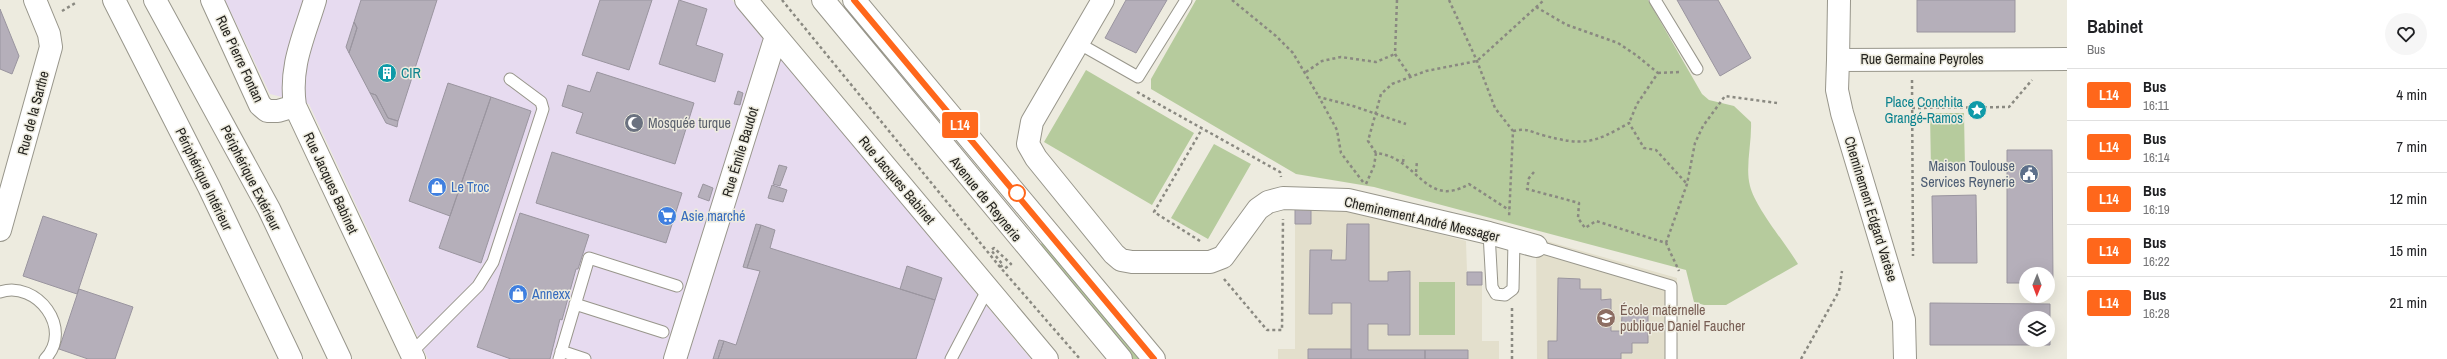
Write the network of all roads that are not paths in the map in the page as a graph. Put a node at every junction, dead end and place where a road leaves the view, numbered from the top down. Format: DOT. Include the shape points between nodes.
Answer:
graph roads {
  1 [pos="35,0"];
  2 [pos="114,0"];
  3 [pos="155,0"];
  4 [pos="212,0"];
  5 [pos="315,0"];
  6 [pos="746,0"];
  7 [pos="823,0"];
  8 [pos="854,0"];
  9 [pos="1103,0"];
  10 [pos="1186,0"];
  11 [pos="1654,0"];
  12 [pos="1839,0"];
  13 [pos="776,36"];
  14 [pos="1078,43"];
  15 [pos="2067,59"];
  16 [pos="1838,60"];
  17 [pos="1697,69"];
  18 [pos="510,79"];
  19 [pos="295,106"];
  20 [pos="0,228"];
  21 [pos="1504,237"];
  22 [pos="1536,246"];
  23 [pos="677,286"];
  24 [pos="0,292"];
  25 [pos="991,292"];
  26 [pos="575,304"];
  27 [pos="663,332"];
  28 [pos="560,355"];
  29 [pos="412,356"];
  30 [pos="45,359"];
  31 [pos="291,359"];
  32 [pos="340,359"];
  33 [pos="585,359"];
  34 [pos="675,359"];
  35 [pos="951,359"];
  36 [pos="1047,359"];
  37 [pos="1121,359"];
  38 [pos="1154,359"];
  39 [pos="1671,359"];
  40 [pos="1905,359"];
  1 -- 20 [label="main road, Rue de la Sarthe" via="49,34 50,47"];
  2 -- 31 [label="main road, Périphérique Intérieur" via="209,187"];
  3 -- 32 [label="main road, Périphérique Extérieur" via="269,209"];
  4 -- 19 [label="main road, Rue Pierre Fontan" via="260,105 267,111 278,112"];
  5 -- 19 [label="main road, Rue Jacques Babinet" via="294,68 292,88"];
  6 -- 13 [label="main road, Rue Jacques Babinet"];
  7 -- 37 [label="main road, Avenue de Reynerie"];
  8 -- 38 [label="main road, Avenue de Reynerie"];
  9 -- 14 [label="main road"];
  10 -- 14 [label="lane" via="1138,77"];
  11 -- 17 [label="lane"];
  12 -- 16 [label="main road"];
  13 -- 25 [label="main road, Rue Jacques Babinet"];
  13 -- 34 [label="main road, Rue Émile Baudot"];
  14 -- 21 [label="main road, Cheminement André Messager" via="1032,122 1028,144 1079,212 1121,260 1132,262 1208,253 1223,257 1258,210 1268,202 1284,198 1348,200 1364,194"];
  15 -- 16 [label="main road, Rue Germaine Peyroles"];
  16 -- 40 [label="main road, Cheminement Edgard Varèse" via="1838,90 1842,113 1904,320"];
  18 -- 29 [label="lane" via="541,102 543,109 493,262 478,286"];
  19 -- 29 [label="main road, Rue Jacques Babinet"];
  21 -- 21 [label="lane" via="1513,289 1505,295 1496,294 1492,287"];
  21 -- 22 [label="main road, Cheminement André Messager"];
  22 -- 39 [label="lane" via="1671,286"];
  23 -- 26 [label="lane" via="589,258"];
  24 -- 30 [label="lane" via="23,291 38,298 49,309 55,325 54,341"];
  25 -- 35 [label="lane" via="979,305"];
  25 -- 36 [label="main road, Rue Jacques Babinet"];
  26 -- 27 [label="lane"];
  26 -- 28 [label="lane"];
  28 -- 33 [label="lane"];
}
